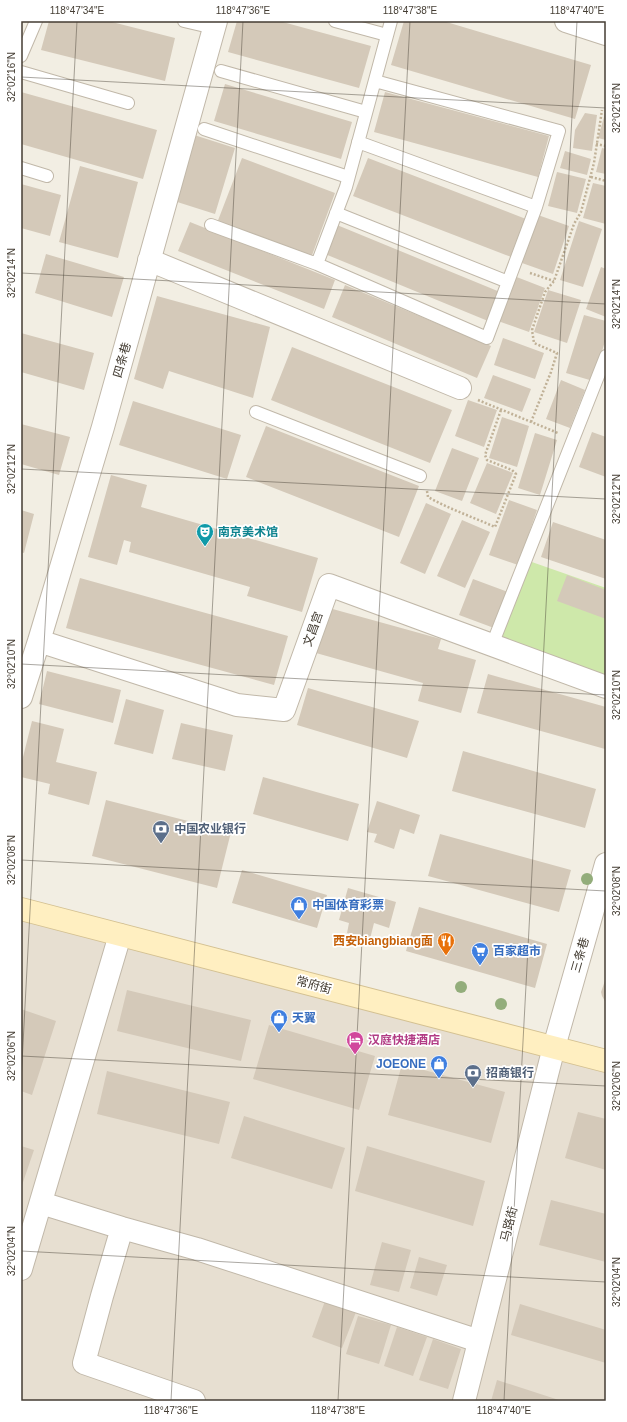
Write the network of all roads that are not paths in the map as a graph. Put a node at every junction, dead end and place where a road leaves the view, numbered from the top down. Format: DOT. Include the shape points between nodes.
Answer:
graph roads {
  1 [pos="36,21"];
  2 [pos="184,21"];
  3 [pos="335,21"];
  4 [pos="391,21"];
  5 [pos="566,21"];
  6 [pos="215,25"];
  7 [pos="606,34"];
  8 [pos="387,35"];
  9 [pos="21,54"];
  10 [pos="221,71"];
  11 [pos="21,72"];
  12 [pos="375,81"];
  13 [pos="128,103"];
  14 [pos="366,112"];
  15 [pos="204,129"];
  16 [pos="358,142"];
  17 [pos="21,168"];
  18 [pos="47,176"];
  19 [pos="348,177"];
  20 [pos="536,207"];
  21 [pos="336,213"];
  22 [pos="211,225"];
  23 [pos="149,260"];
  24 [pos="317,264"];
  25 [pos="508,282"];
  26 [pos="606,356"];
  27 [pos="468,394"];
  28 [pos="256,412"];
  29 [pos="420,476"];
  30 [pos="39,641"];
  31 [pos="492,646"];
  32 [pos="606,687"];
  33 [pos="21,697"];
  34 [pos="606,864"];
  35 [pos="21,909"];
  36 [pos="120,935"];
  37 [pos="554,1047"];
  38 [pos="606,1061"];
  39 [pos="41,1203"];
  40 [pos="122,1228"];
  41 [pos="21,1268"];
  42 [pos="479,1341"];
  43 [pos="194,1401"];
  44 [pos="464,1401"];
  1 -- 9 [label="lane"];
  2 -- 6 [label="lane"];
  3 -- 8 [label="lane"];
  4 -- 8 [label="lane"];
  5 -- 7 [label="street"];
  6 -- 23 [label="street, 四条巷"];
  8 -- 12 [label="lane"];
  10 -- 14 [label="lane"];
  11 -- 13 [label="lane"];
  12 -- 14 [label="lane"];
  12 -- 20 [label="lane" via="559,131"];
  14 -- 16 [label="lane"];
  15 -- 19 [label="lane"];
  16 -- 19 [label="lane"];
  16 -- 20 [label="lane"];
  17 -- 18 [label="lane"];
  19 -- 21 [label="lane"];
  20 -- 25 [label="lane"];
  21 -- 24 [label="lane"];
  21 -- 25 [label="lane"];
  22 -- 24 [label="lane"];
  23 -- 27 [label="street"];
  23 -- 30 [label="street, 四条巷" via="103,427"];
  24 -- 25 [label="lane" via="487,338"];
  26 -- 31 [label="lane"];
  28 -- 29 [label="lane"];
  30 -- 31 [label="street, 文昌宫" via="237,705 284,710 329,585"];
  30 -- 33 [label="street, 四条巷"];
  31 -- 32 [label="street, 文昌宫"];
  34 -- 37 [label="street, 三条巷"];
  35 -- 36 [label="main road, 常府街"];
  36 -- 37 [label="main road, 常府街"];
  36 -- 39 [label="street"];
  37 -- 38 [label="main road, 常府街"];
  37 -- 42 [label="street, 马路街"];
  39 -- 40 [label="street"];
  39 -- 41 [label="street"];
  40 -- 42 [label="street" via="196,1249"];
  40 -- 43 [label="street" via="84,1363"];
  42 -- 44 [label="street, 马路街"];
}
